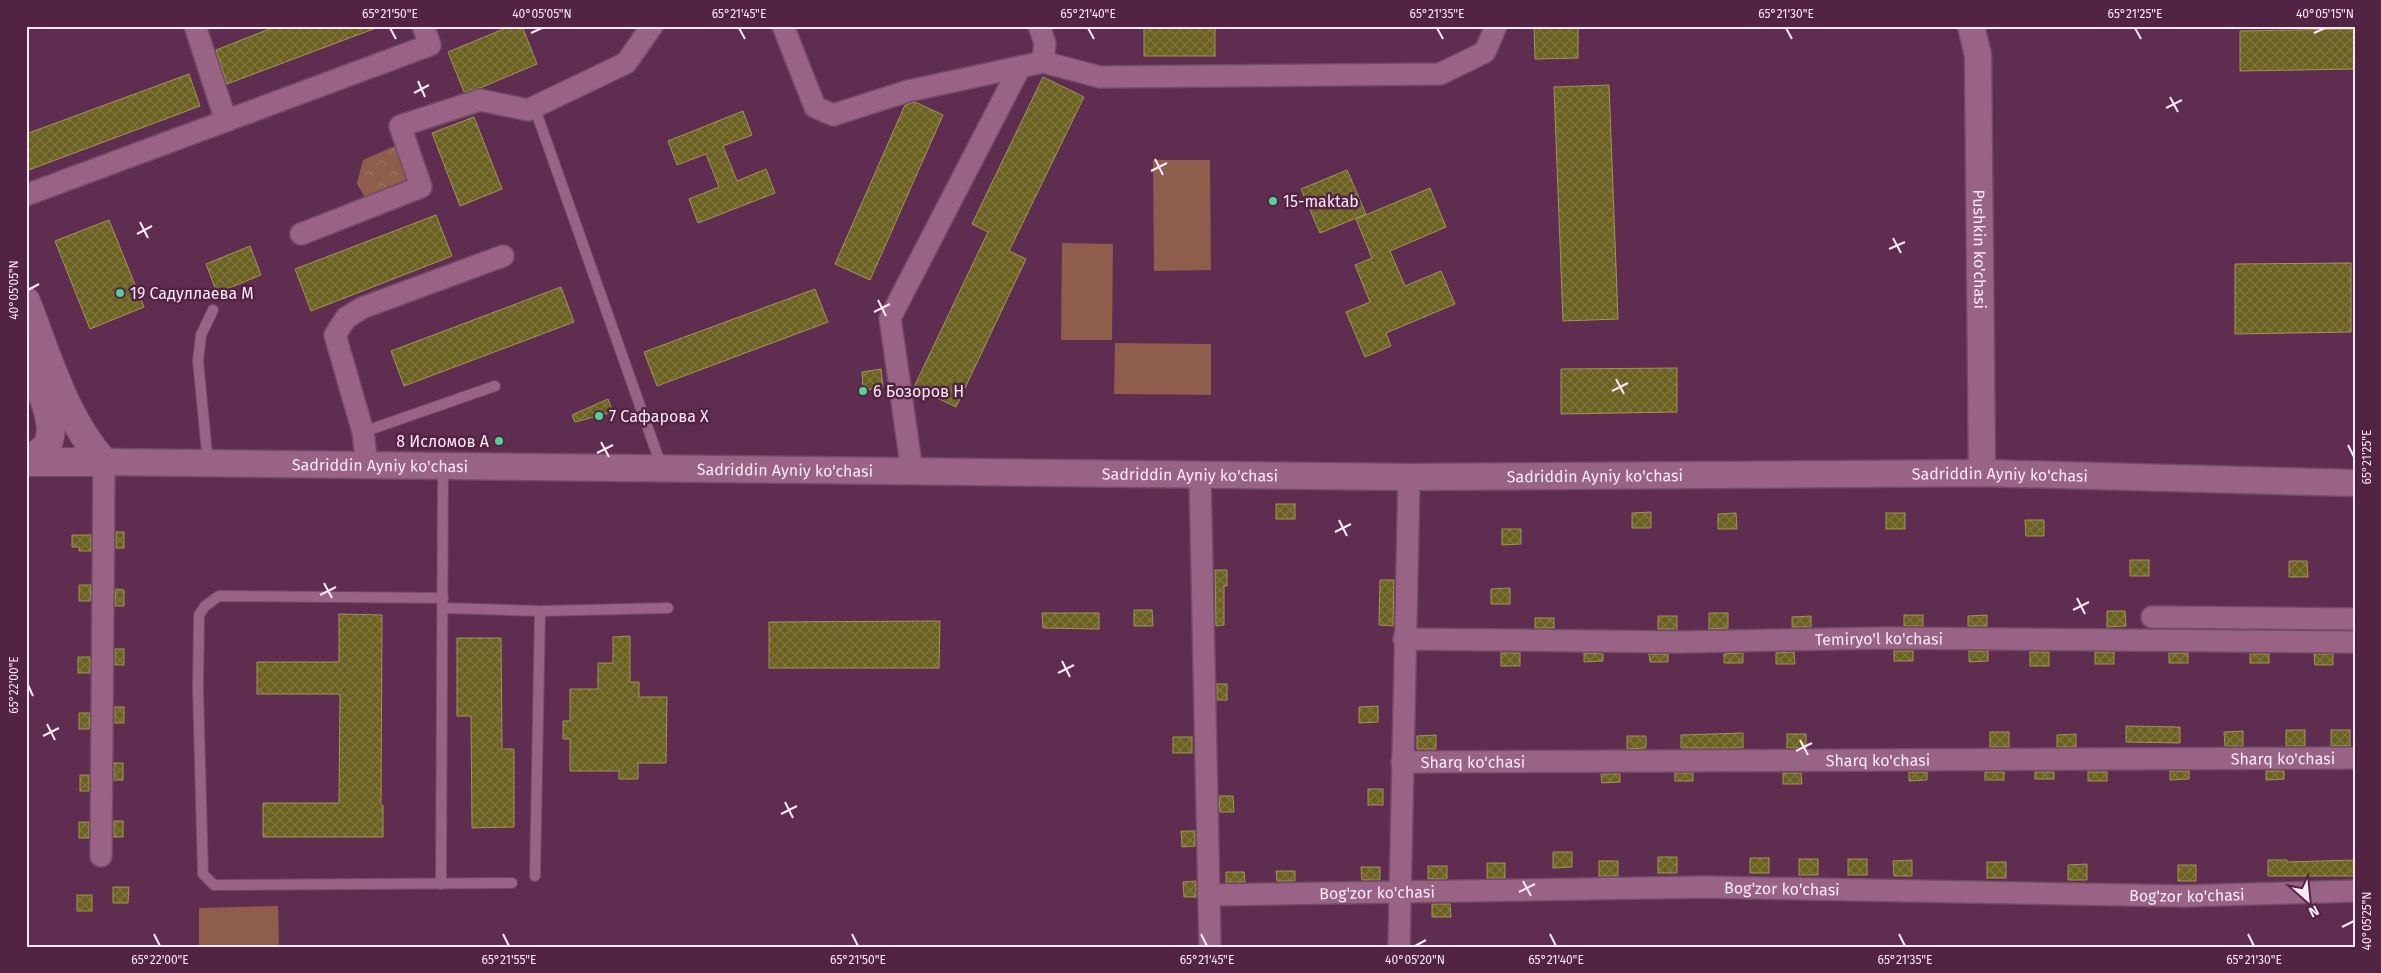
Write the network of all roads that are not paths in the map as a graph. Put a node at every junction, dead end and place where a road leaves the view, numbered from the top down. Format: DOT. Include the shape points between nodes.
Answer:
graph roads {
  1 [pos="195,26"];
  2 [pos="423,26"];
  3 [pos="652,26"];
  4 [pos="783,26"];
  5 [pos="1039,26"];
  6 [pos="1496,26"];
  7 [pos="1971,26"];
  8 [pos="1043,62"];
  9 [pos="1020,67"];
  10 [pos="534,106"];
  11 [pos="226,121"];
  12 [pos="26,195"];
  13 [pos="300,234"];
  14 [pos="503,256"];
  15 [pos="26,301"];
  16 [pos="213,310"];
  17 [pos="26,356"];
  18 [pos="495,386"];
  19 [pos="59,414"];
  20 [pos="363,432"];
  21 [pos="26,462"];
  22 [pos="104,462"];
  23 [pos="208,463"];
  24 [pos="367,465"];
  25 [pos="443,466"];
  26 [pos="662,468"];
  27 [pos="912,471"];
  28 [pos="1982,472"];
  29 [pos="1200,475"];
  30 [pos="1409,477"];
  31 [pos="2355,483"];
  32 [pos="443,603"];
  33 [pos="668,608"];
  34 [pos="540,611"];
  35 [pos="2152,616"];
  36 [pos="2355,619"];
  37 [pos="1404,638"];
  38 [pos="2355,642"];
  39 [pos="2355,758"];
  40 [pos="1402,762"];
  41 [pos="101,856"];
  42 [pos="535,876"];
  43 [pos="512,883"];
  44 [pos="441,884"];
  45 [pos="1399,891"];
  46 [pos="2355,891"];
  47 [pos="1208,895"];
  48 [pos="1210,947"];
  49 [pos="1399,947"];
  1 -- 11 [label="street"];
  2 -- 11 [label="street" via="430,45"];
  3 -- 10 [label="street" via="626,63"];
  4 -- 9 [label="street" via="815,107 832,115 908,91"];
  5 -- 8 [label="street" via="1045,43"];
  6 -- 8 [label="street" via="1485,52 1440,74 1100,77"];
  7 -- 28 [label="street, Pushkin ko'chasi" via="1978,55"];
  8 -- 9 [label="street"];
  9 -- 27 [label="street" via="890,318"];
  10 -- 13 [label="street" via="528,110 480,100 400,126 421,186"];
  10 -- 26 [label="lane"];
  11 -- 12 [label="street"];
  14 -- 20 [label="street" via="362,308 346,318 335,334"];
  15 -- 19 [label="main road"];
  16 -- 23 [label="lane" via="201,335 198,361"];
  17 -- 19 [label="main road"];
  18 -- 20 [label="lane"];
  19 -- 21 [label="main road" via="47,446"];
  19 -- 22 [label="main road"];
  20 -- 24 [label="street"];
  21 -- 22 [label="main road, Sadriddin Ayniy ko'chasi"];
  22 -- 23 [label="street, Sadriddin Ayniy ko'chasi"];
  22 -- 41 [label="street"];
  23 -- 24 [label="street, Sadriddin Ayniy ko'chasi"];
  24 -- 25 [label="street, Sadriddin Ayniy ko'chasi"];
  25 -- 26 [label="street, Sadriddin Ayniy ko'chasi"];
  25 -- 32 [label="lane"];
  26 -- 27 [label="street, Sadriddin Ayniy ko'chasi"];
  27 -- 29 [label="street, Sadriddin Ayniy ko'chasi"];
  28 -- 30 [label="street, Sadriddin Ayniy ko'chasi"];
  28 -- 31 [label="street, Sadriddin Ayniy ko'chasi"];
  29 -- 30 [label="street, Sadriddin Ayniy ko'chasi"];
  29 -- 47 [label="street"];
  30 -- 37 [label="street"];
  32 -- 34 [label="lane"];
  32 -- 44 [label="lane"];
  32 -- 44 [label="lane" via="219,596 199,615 198,689 203,874 214,885"];
  33 -- 34 [label="lane"];
  34 -- 42 [label="lane"];
  35 -- 36 [label="street"];
  37 -- 38 [label="street, Temiryo'l ko'chasi" via="1681,642 1885,638"];
  37 -- 40 [label="street"];
  39 -- 40 [label="street, Sharq ko'chasi"];
  40 -- 45 [label="street"];
  43 -- 44 [label="lane"];
  45 -- 46 [label="street, Bog'zor ko'chasi" via="1705,887 2183,896"];
  45 -- 47 [label="street, Bog'zor ko'chasi"];
  45 -- 49 [label="street"];
  47 -- 48 [label="street"];
}
